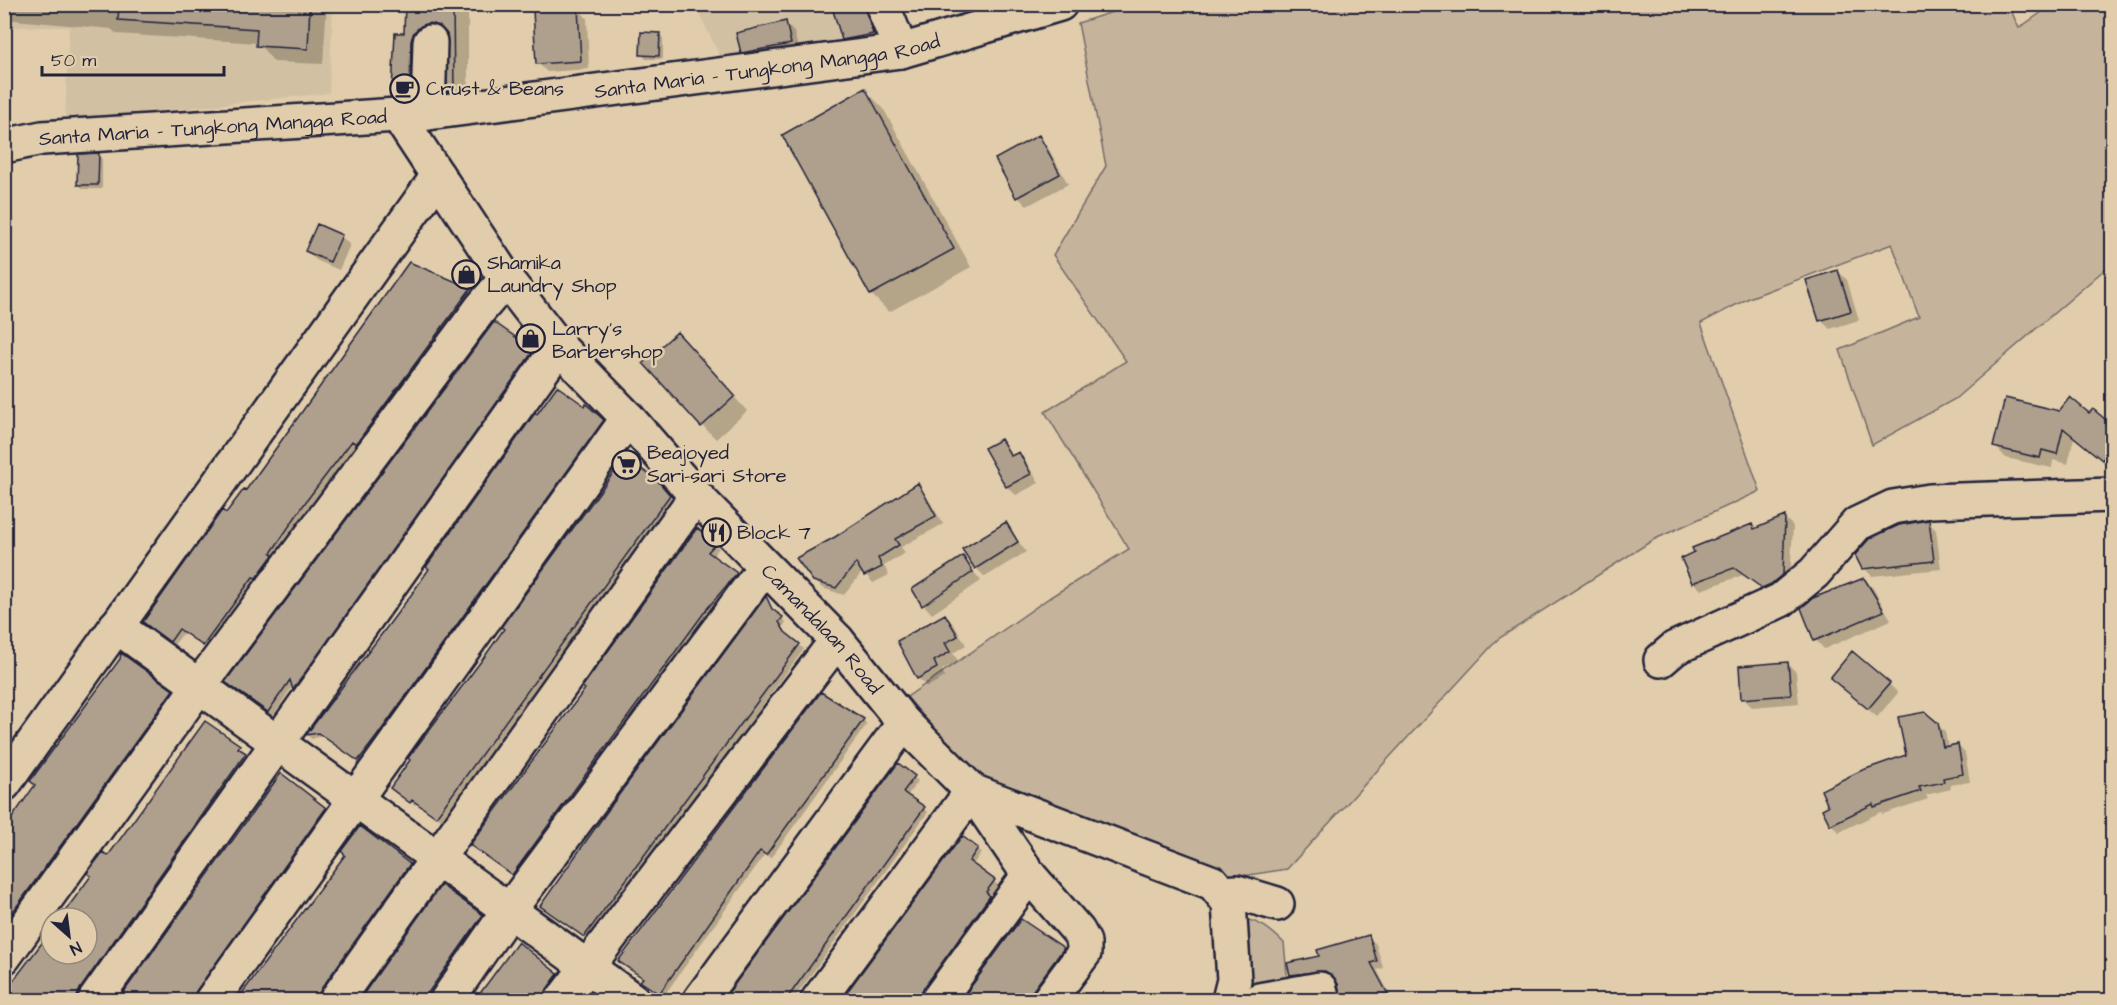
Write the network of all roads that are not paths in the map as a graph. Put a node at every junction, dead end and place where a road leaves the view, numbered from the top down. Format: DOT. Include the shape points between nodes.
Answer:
graph roads {
  1 [pos="882,4"];
  2 [pos="1060,4"];
  3 [pos="430,42"];
  4 [pos="900,51"];
  5 [pos="413,115"];
  6 [pos="4,146"];
  7 [pos="438,176"];
  8 [pos="506,279"];
  9 [pos="559,347"];
  10 [pos="628,418"];
  11 [pos="2112,495"];
  12 [pos="696,496"];
  13 [pos="764,568"];
  14 [pos="116,626"];
  15 [pos="837,640"];
  16 [pos="1661,660"];
  17 [pos="199,686"];
  18 [pos="904,723"];
  19 [pos="278,744"];
  20 [pos="4,784"];
  21 [pos="972,791"];
  22 [pos="356,801"];
  23 [pos="437,860"];
  24 [pos="1029,875"];
  25 [pos="1222,893"];
  26 [pos="1277,904"];
  27 [pos="508,912"];
  28 [pos="4,957"];
  29 [pos="584,968"];
  30 [pos="95,1000"];
  31 [pos="212,1000"];
  32 [pos="336,1000"];
  33 [pos="447,1000"];
  34 [pos="562,1000"];
  35 [pos="633,1000"];
  36 [pos="700,1000"];
  37 [pos="818,1000"];
  38 [pos="938,1000"];
  39 [pos="1049,1000"];
  40 [pos="1229,1000"];
  41 [pos="1259,1000"];
  42 [pos="1323,1000"];
  1 -- 4 [label="street"];
  2 -- 4 [label="street, Santa Maria - Tungkong Mangga Road"];
  3 -- 5 [label="street"];
  4 -- 5 [label="street, Santa Maria - Tungkong Mangga Road"];
  5 -- 6 [label="street, Santa Maria - Tungkong Mangga Road" via="42,138"];
  5 -- 7 [label="street, Camandalaan Road"];
  7 -- 8 [label="street, Camandalaan Road"];
  7 -- 14 [label="street"];
  8 -- 9 [label="street, Camandalaan Road"];
  8 -- 17 [label="street"];
  9 -- 10 [label="street, Camandalaan Road"];
  9 -- 19 [label="street"];
  10 -- 12 [label="street, Camandalaan Road"];
  10 -- 22 [label="street"];
  11 -- 16 [label="street" via="1930,501 1893,507 1857,524 1814,573 1781,600 1675,648"];
  12 -- 13 [label="street, Camandalaan Road"];
  12 -- 23 [label="street"];
  13 -- 15 [label="street, Camandalaan Road"];
  13 -- 27 [label="street"];
  14 -- 17 [label="street"];
  14 -- 20 [label="street"];
  15 -- 18 [label="street, Camandalaan Road"];
  15 -- 29 [label="street"];
  17 -- 19 [label="street"];
  17 -- 28 [label="street"];
  18 -- 21 [label="street, Camandalaan Road"];
  18 -- 36 [label="street"];
  19 -- 22 [label="street"];
  19 -- 30 [label="street"];
  21 -- 24 [label="street"];
  21 -- 25 [label="street" via="1213,883"];
  21 -- 37 [label="street"];
  22 -- 23 [label="street"];
  22 -- 31 [label="street"];
  23 -- 27 [label="street"];
  23 -- 32 [label="street"];
  24 -- 38 [label="street"];
  24 -- 39 [label="street" via="1084,942 1084,953"];
  25 -- 26 [label="street" via="1237,892"];
  25 -- 40 [label="street" via="1229,903 1233,947 1234,980"];
  27 -- 29 [label="street"];
  27 -- 33 [label="street"];
  29 -- 34 [label="street"];
  29 -- 35 [label="street"];
  41 -- 42 [label="street" via="1320,989"];
}
